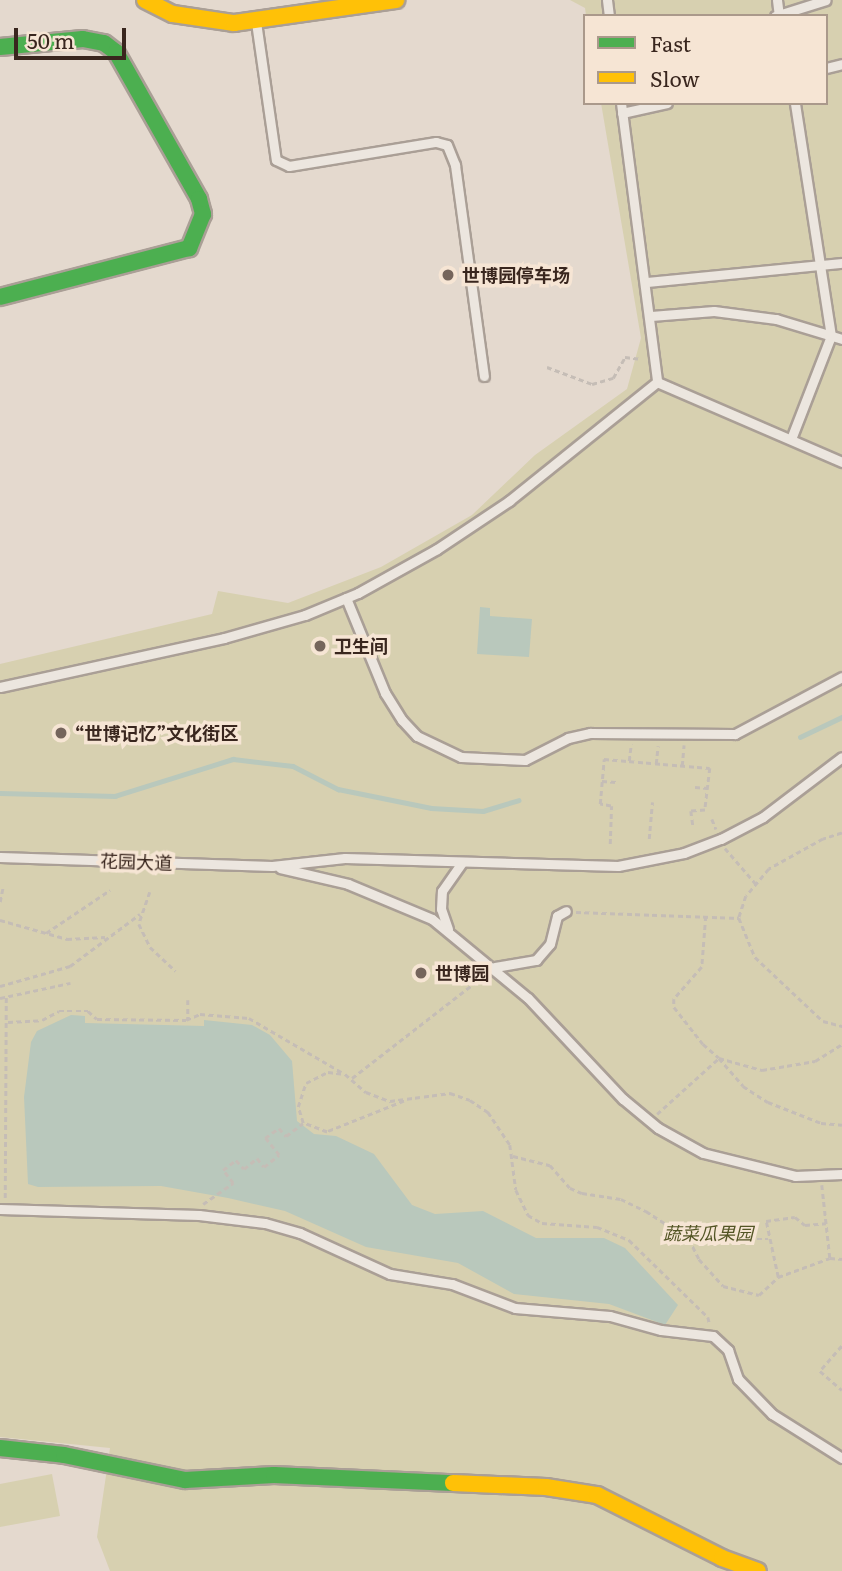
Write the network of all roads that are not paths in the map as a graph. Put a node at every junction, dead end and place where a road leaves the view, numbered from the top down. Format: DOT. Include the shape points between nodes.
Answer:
graph roads {
  1 [pos="145,0"];
  2 [pos="396,0"];
  3 [pos="826,0"];
  4 [pos="780,14"];
  5 [pos="255,20"];
  6 [pos="0,47"];
  7 [pos="649,105"];
  8 [pos="794,105"];
  9 [pos="622,108"];
  10 [pos="842,262"];
  11 [pos="821,264"];
  12 [pos="647,282"];
  13 [pos="0,297"];
  14 [pos="652,316"];
  15 [pos="831,336"];
  16 [pos="842,339"];
  17 [pos="484,376"];
  18 [pos="657,382"];
  19 [pos="791,439"];
  20 [pos="842,462"];
  21 [pos="346,597"];
  22 [pos="842,677"];
  23 [pos="0,687"];
  24 [pos="842,757"];
  25 [pos="0,857"];
  26 [pos="462,862"];
  27 [pos="272,866"];
  28 [pos="566,911"];
  29 [pos="450,933"];
  30 [pos="495,967"];
  31 [pos="842,1174"];
  32 [pos="2,1209"];
  33 [pos="0,1448"];
  34 [pos="842,1458"];
  35 [pos="758,1571"];
  1 -- 5 [label="street" via="173,14 210,22"];
  2 -- 5 [label="street"];
  3 -- 4 [label="lane"];
  5 -- 17 [label="lane" via="276,160 289,166 436,142 447,145 455,164"];
  6 -- 13 [label="street" via="83,39 104,43 116,52 199,199 203,214 189,248"];
  7 -- 9 [label="lane"];
  8 -- 11 [label="lane"];
  9 -- 12 [label="lane"];
  10 -- 11 [label="lane"];
  11 -- 12 [label="lane"];
  11 -- 15 [label="lane"];
  12 -- 14 [label="lane"];
  14 -- 15 [label="lane" via="715,311 776,319"];
  14 -- 18 [label="lane"];
  15 -- 16 [label="lane"];
  15 -- 19 [label="lane"];
  18 -- 19 [label="lane"];
  18 -- 21 [label="lane" via="509,501 437,549"];
  19 -- 20 [label="lane"];
  21 -- 22 [label="lane" via="385,693 417,736 437,748 490,761 525,760 568,738 590,733 735,734"];
  21 -- 23 [label="lane" via="305,615 224,638"];
  24 -- 26 [label="lane" via="763,817 684,853 618,866"];
  25 -- 27 [label="lane, 花园大道"];
  26 -- 27 [label="lane" via="345,858"];
  26 -- 29 [label="lane" via="442,891 443,917"];
  27 -- 29 [label="lane" via="348,884 432,919"];
  28 -- 30 [label="lane" via="557,916 550,944 536,960"];
  29 -- 30 [label="lane"];
  30 -- 31 [label="lane" via="649,1121 703,1153 752,1168 821,1177"];
  32 -- 34 [label="lane" via="187,1214 265,1223 300,1233 390,1274 452,1284 515,1308 610,1317 661,1330 713,1336 728,1350 738,1379 772,1414"];
  33 -- 35 [label="street" via="64,1455 186,1480 274,1475 546,1487 597,1495 722,1559"];
}
